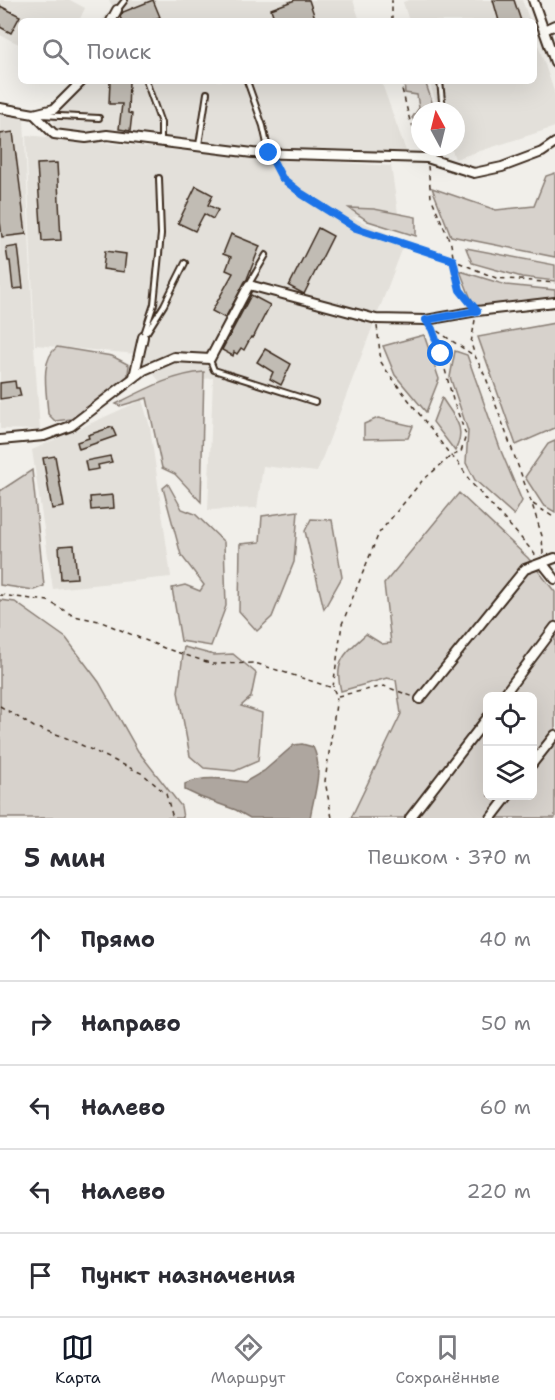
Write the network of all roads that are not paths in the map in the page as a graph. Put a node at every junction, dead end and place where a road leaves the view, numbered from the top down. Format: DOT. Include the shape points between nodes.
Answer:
graph roads {
  1 [pos="125,0"];
  2 [pos="533,0"];
  3 [pos="117,10"];
  4 [pos="113,18"];
  5 [pos="555,25"];
  6 [pos="544,30"];
  7 [pos="555,62"];
  8 [pos="79,84"];
  9 [pos="147,84"];
  10 [pos="248,84"];
  11 [pos="440,84"];
  12 [pos="207,93"];
  13 [pos="442,102"];
  14 [pos="0,108"];
  15 [pos="33,114"];
  16 [pos="99,118"];
  17 [pos="160,142"];
  18 [pos="555,143"];
  19 [pos="199,146"];
  20 [pos="269,153"];
  21 [pos="427,158"];
  22 [pos="159,178"];
  23 [pos="266,255"];
  24 [pos="185,263"];
  25 [pos="249,285"];
  26 [pos="555,302"];
  27 [pos="143,337"];
  28 [pos="210,359"];
  29 [pos="134,377"];
  30 [pos="315,402"];
  31 [pos="0,440"];
  32 [pos="555,558"];
  33 [pos="543,564"];
  34 [pos="555,579"];
  35 [pos="555,627"];
  36 [pos="506,692"];
  37 [pos="420,699"];
  38 [pos="483,723"];
  39 [pos="555,735"];
  40 [pos="537,758"];
  41 [pos="504,800"];
  42 [pos="410,818"];
  43 [pos="490,818"];
  1 -- 3 [label="lane"];
  2 -- 6 [label="street"];
  3 -- 4 [label="street"];
  5 -- 6 [label="street"];
  6 -- 7 [label="street"];
  8 -- 15 [label="street" via="54,109"];
  9 -- 17 [label="lane" via="160,123"];
  10 -- 20 [label="lane"];
  11 -- 13 [label="lane"];
  12 -- 19 [label="lane"];
  14 -- 15 [label="street"];
  15 -- 16 [label="lane"];
  15 -- 17 [label="street" via="54,134"];
  17 -- 19 [label="street"];
  18 -- 21 [label="street" via="502,167 474,173"];
  19 -- 20 [label="street"];
  20 -- 21 [label="street"];
  22 -- 27 [label="lane" via="161,234 154,304"];
  23 -- 25 [label="lane"];
  24 -- 27 [label="lane"];
  25 -- 26 [label="street" via="376,320 426,320"];
  25 -- 28 [label="street"];
  27 -- 29 [label="street"];
  28 -- 29 [label="street" via="174,357"];
  28 -- 30 [label="lane" via="214,370"];
  29 -- 31 [label="street" via="71,426 44,436"];
  32 -- 33 [label="street"];
  33 -- 34 [label="street"];
  33 -- 37 [label="street" via="525,569"];
  35 -- 36 [label="street"];
  38 -- 42 [label="street"];
  39 -- 40 [label="street"];
  41 -- 43 [label="street"];
}
